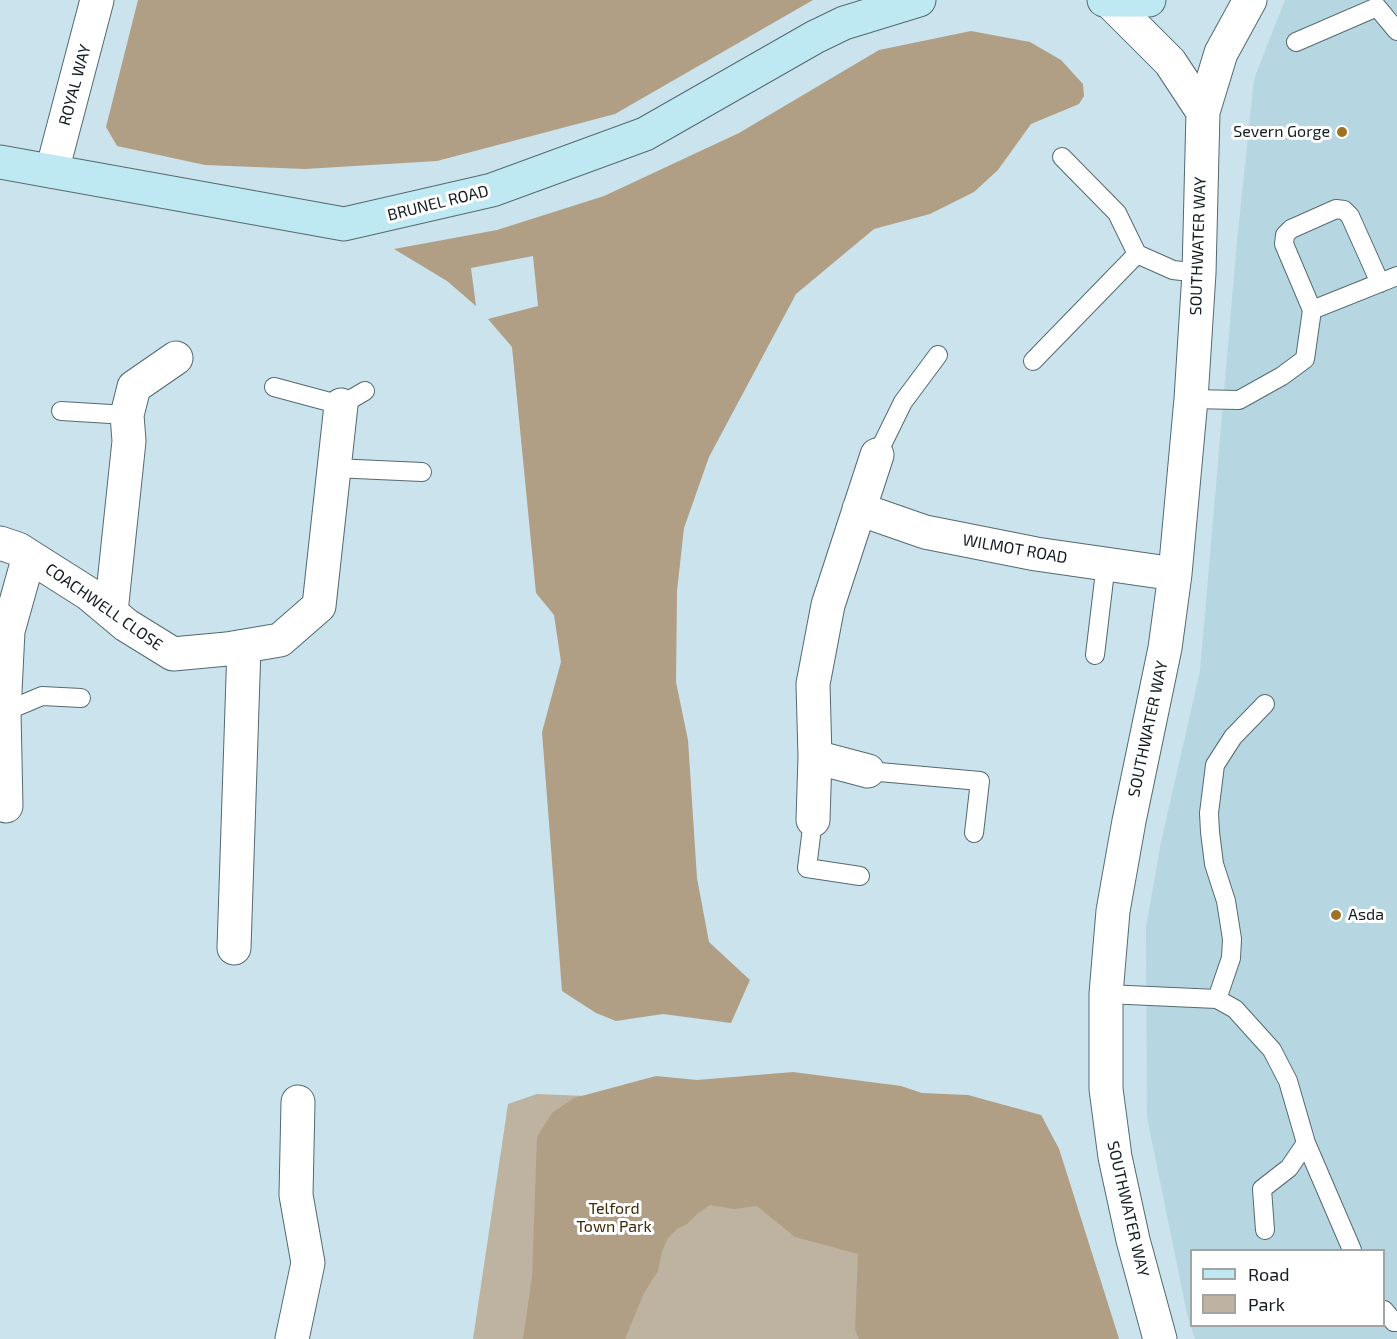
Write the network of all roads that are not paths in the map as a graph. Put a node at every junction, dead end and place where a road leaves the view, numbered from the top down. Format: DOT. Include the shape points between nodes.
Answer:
graph roads {
  1 [pos="97,0"];
  2 [pos="867,0"];
  3 [pos="919,0"];
  4 [pos="1149,0"];
  5 [pos="1250,0"];
  6 [pos="1106,1"];
  7 [pos="844,23"];
  8 [pos="1397,30"];
  9 [pos="1296,42"];
  10 [pos="1203,112"];
  11 [pos="1062,157"];
  12 [pos="0,162"];
  13 [pos="52,171"];
  14 [pos="1137,254"];
  15 [pos="1199,273"];
  16 [pos="1397,276"];
  17 [pos="1380,283"];
  18 [pos="1312,310"];
  19 [pos="938,355"];
  20 [pos="176,358"];
  21 [pos="1032,361"];
  22 [pos="274,387"];
  23 [pos="353,398"];
  24 [pos="1191,399"];
  25 [pos="61,411"];
  26 [pos="127,415"];
  27 [pos="877,455"];
  28 [pos="334,468"];
  29 [pos="422,472"];
  30 [pos="859,509"];
  31 [pos="15,550"];
  32 [pos="1106,563"];
  33 [pos="1175,574"];
  34 [pos="111,612"];
  35 [pos="244,647"];
  36 [pos="1095,655"];
  37 [pos="81,698"];
  38 [pos="1265,704"];
  39 [pos="4,712"];
  40 [pos="815,757"];
  41 [pos="868,771"];
  42 [pos="6,806"];
  43 [pos="813,820"];
  44 [pos="974,833"];
  45 [pos="860,876"];
  46 [pos="234,948"];
  47 [pos="1106,994"];
  48 [pos="1217,999"];
  49 [pos="298,1102"];
  50 [pos="1306,1143"];
  51 [pos="1265,1230"];
  52 [pos="1351,1249"];
  53 [pos="1385,1312"];
  54 [pos="1397,1322"];
  55 [pos="292,1339"];
  56 [pos="1160,1339"];
  1 -- 13 [label="street, ROYAL WAY"];
  2 -- 7 [label="street, BRUNEL ROAD"];
  3 -- 7 [label="street, BRUNEL ROAD"];
  4 -- 6 [label="street"];
  5 -- 10 [label="street, SOUTHWATER WAY" via="1221,53"];
  6 -- 10 [label="street" via="1170,63"];
  7 -- 13 [label="street, BRUNEL ROAD" via="645,134 492,190 344,224"];
  8 -- 9 [label="lane" via="1377,8"];
  10 -- 15 [label="street, SOUTHWATER WAY"];
  11 -- 14 [label="lane" via="1117,213"];
  12 -- 13 [label="street, BRUNEL ROAD"];
  14 -- 15 [label="lane" via="1173,270"];
  14 -- 21 [label="lane"];
  15 -- 24 [label="street, SOUTHWATER WAY"];
  16 -- 17 [label="lane"];
  17 -- 18 [label="lane"];
  17 -- 18 [label="lane" via="1350,216 1336,209 1285,235 1284,244"];
  18 -- 24 [label="lane" via="1305,359 1282,376 1239,400"];
  19 -- 27 [label="lane" via="903,402"];
  20 -- 26 [label="street" via="134,387"];
  22 -- 23 [label="lane"];
  23 -- 28 [label="street, COACHWELL CLOSE"];
  24 -- 33 [label="street, SOUTHWATER WAY"];
  25 -- 26 [label="lane"];
  26 -- 34 [label="street" via="129,441"];
  27 -- 30 [label="street"];
  28 -- 29 [label="lane"];
  28 -- 35 [label="street, COACHWELL CLOSE" via="319,606 280,640"];
  30 -- 32 [label="street, WILMOT ROAD" via="925,532"];
  30 -- 40 [label="street" via="828,605 813,684"];
  31 -- 34 [label="street, COACHWELL CLOSE" via="89,594"];
  31 -- 39 [label="street"];
  32 -- 33 [label="street, WILMOT ROAD"];
  32 -- 36 [label="lane"];
  33 -- 47 [label="street, SOUTHWATER WAY" via="1165,648 1113,910"];
  34 -- 35 [label="street, COACHWELL CLOSE" via="173,654"];
  35 -- 46 [label="street"];
  37 -- 39 [label="lane" via="42,696"];
  38 -- 48 [label="lane" via="1233,737 1215,765 1210,832 1232,939 1231,958"];
  39 -- 42 [label="street"];
  40 -- 41 [label="street"];
  40 -- 43 [label="street"];
  41 -- 44 [label="lane" via="980,781"];
  43 -- 45 [label="lane" via="807,868"];
  47 -- 48 [label="lane"];
  47 -- 56 [label="street, SOUTHWATER WAY" via="1106,1089 1115,1157"];
  48 -- 50 [label="lane" via="1235,1009 1272,1050 1288,1081"];
  49 -- 55 [label="street" via="296,1195 308,1263"];
  50 -- 51 [label="lane" via="1289,1168 1262,1189"];
  50 -- 52 [label="lane"];
  53 -- 54 [label="lane"];
}
